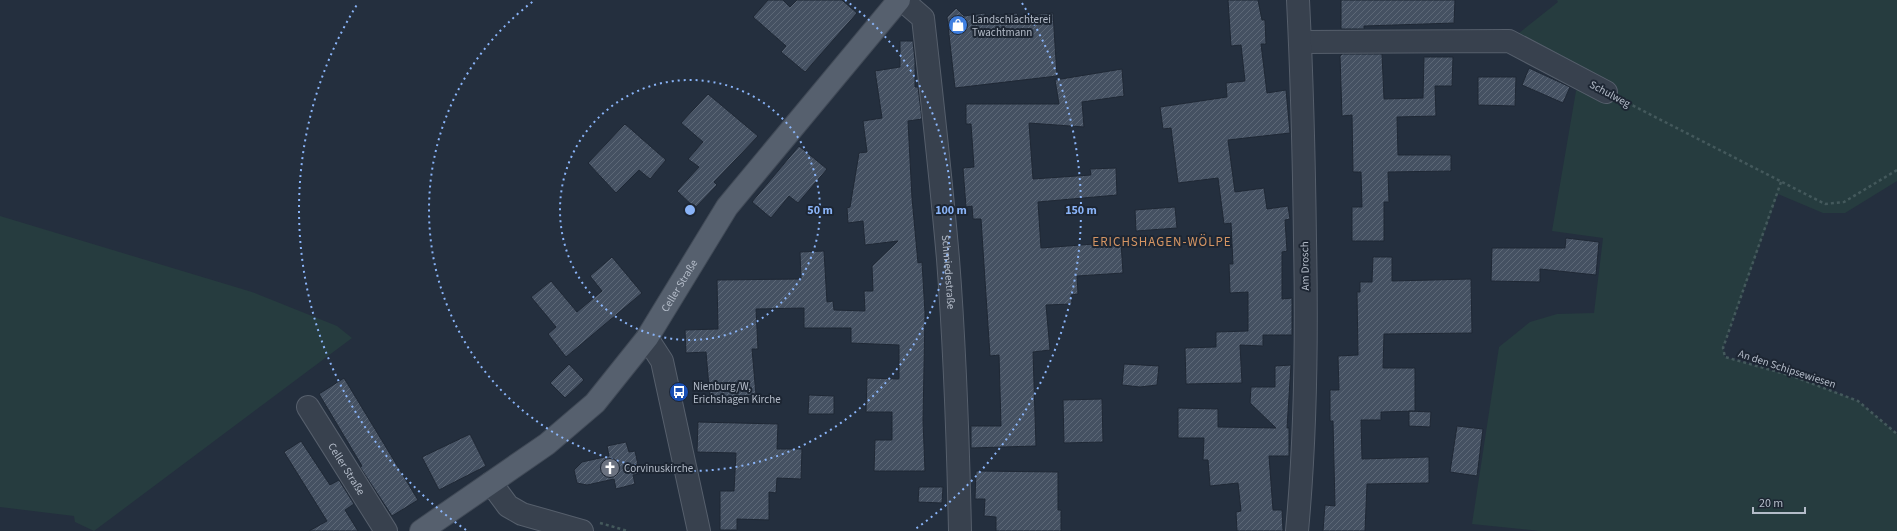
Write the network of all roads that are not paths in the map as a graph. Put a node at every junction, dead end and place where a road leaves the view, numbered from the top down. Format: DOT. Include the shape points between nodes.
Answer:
graph roads {
  1 [pos="899,0"];
  2 [pos="902,0"];
  3 [pos="1298,0"];
  4 [pos="1301,42"];
  5 [pos="1606,92"];
  6 [pos="647,338"];
  7 [pos="308,407"];
  8 [pos="492,483"];
  9 [pos="386,531"];
  10 [pos="421,531"];
  11 [pos="582,531"];
  12 [pos="699,531"];
  13 [pos="960,531"];
  14 [pos="1297,531"];
  1 -- 6 [label="main road, Celler Straße" via="727,207"];
  2 -- 13 [label="street, Schmiedestraße" via="923,18 937,143 948,260"];
  3 -- 4 [label="street, Am Drosch"];
  4 -- 5 [label="street, Schulweg" via="1509,41"];
  4 -- 14 [label="street, Am Drosch" via="1307,350 1305,425"];
  6 -- 8 [label="main road, Celler Straße" via="595,403 547,444"];
  6 -- 12 [label="street" via="662,361"];
  7 -- 9 [label="street, Celler Straße"];
  8 -- 10 [label="main road, Celler Straße"];
  8 -- 11 [label="street" via="508,506 522,514"];
}
